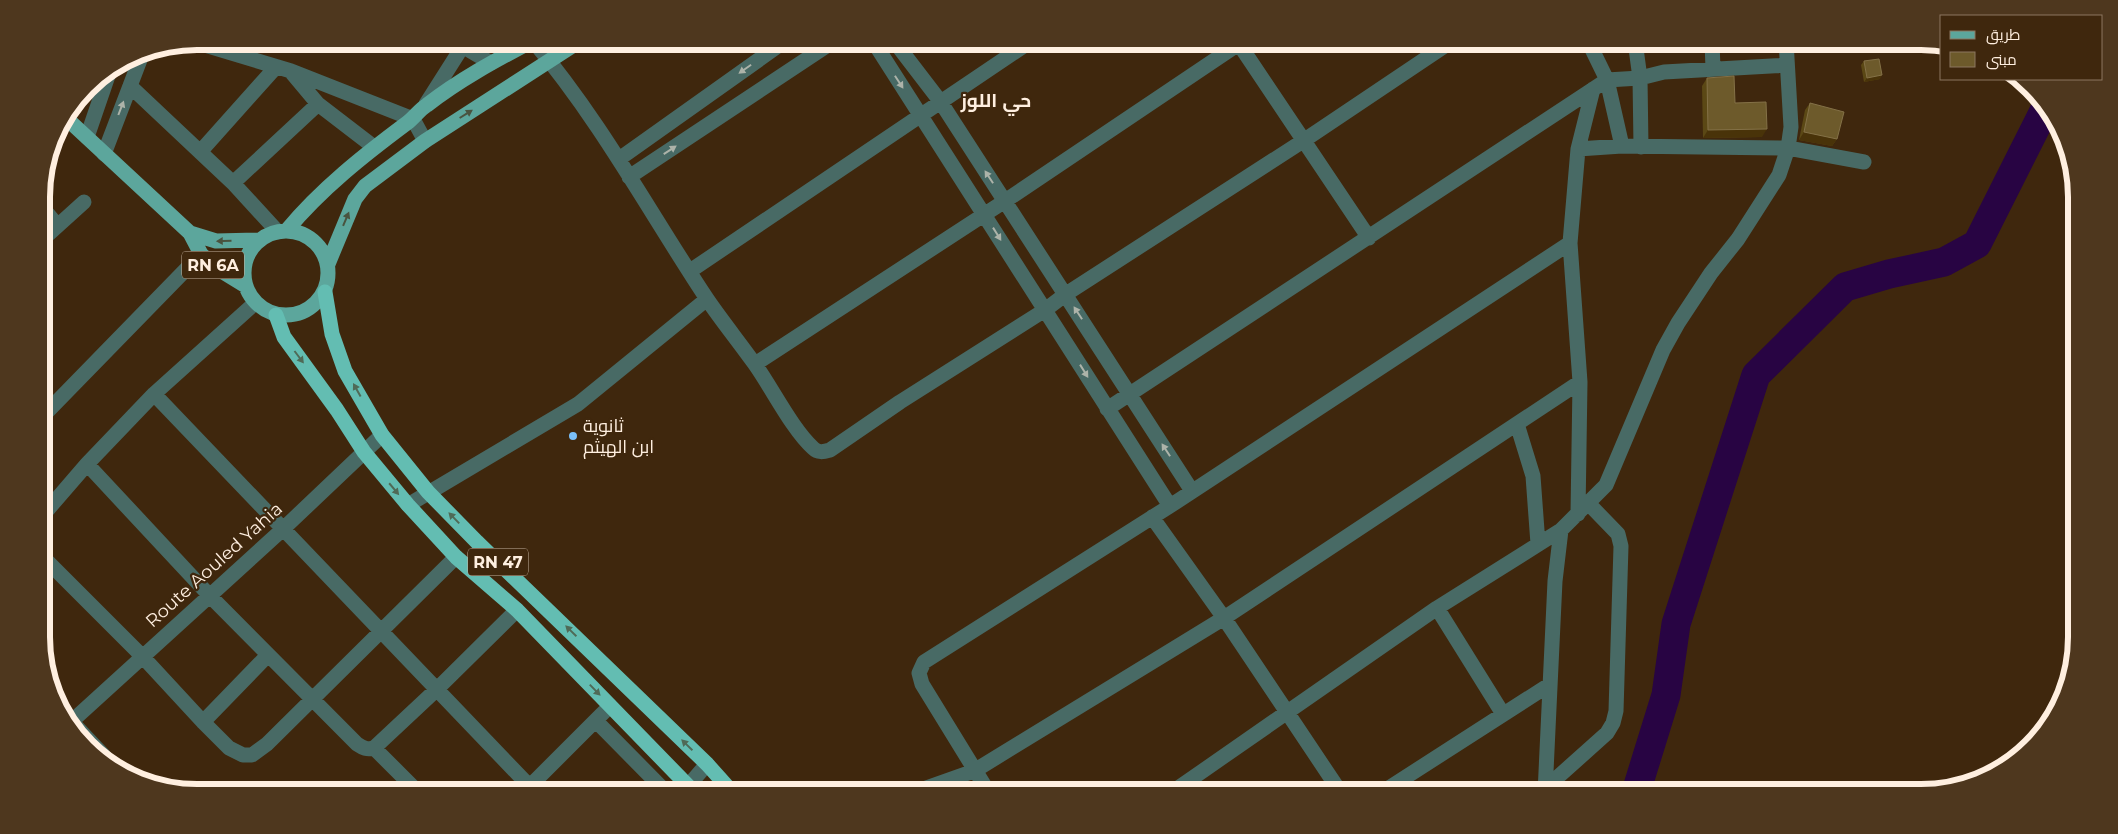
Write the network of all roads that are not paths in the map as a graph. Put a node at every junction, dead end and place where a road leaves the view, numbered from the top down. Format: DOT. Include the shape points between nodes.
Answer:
graph roads {
  1 [pos="221,50"];
  2 [pos="461,50"];
  3 [pos="473,50"];
  4 [pos="515,50"];
  5 [pos="540,50"];
  6 [pos="566,50"];
  7 [pos="772,50"];
  8 [pos="820,50"];
  9 [pos="879,50"];
  10 [pos="901,50"];
  11 [pos="1017,50"];
  12 [pos="1227,50"];
  13 [pos="1244,50"];
  14 [pos="1439,50"];
  15 [pos="1592,50"];
  16 [pos="1636,50"];
  17 [pos="1712,50"];
  18 [pos="1786,50"];
  19 [pos="550,61"];
  20 [pos="139,62"];
  21 [pos="491,63"];
  22 [pos="1787,65"];
  23 [pos="284,69"];
  24 [pos="1713,69"];
  25 [pos="1640,78"];
  26 [pos="1607,80"];
  27 [pos="106,81"];
  28 [pos="130,86"];
  29 [pos="1593,89"];
  30 [pos="940,101"];
  31 [pos="318,104"];
  32 [pos="425,106"];
  33 [pos="920,114"];
  34 [pos="678,117"];
  35 [pos="413,119"];
  36 [pos="71,122"];
  37 [pos="693,135"];
  38 [pos="87,137"];
  39 [pos="425,141"];
  40 [pos="1303,141"];
  41 [pos="1622,146"];
  42 [pos="1641,146"];
  43 [pos="374,147"];
  44 [pos="1788,148"];
  45 [pos="1578,149"];
  46 [pos="200,152"];
  47 [pos="104,154"];
  48 [pos="619,159"];
  49 [pos="1864,162"];
  50 [pos="629,176"];
  51 [pos="233,183"];
  52 [pos="1005,201"];
  53 [pos="84,202"];
  54 [pos="984,214"];
  55 [pos="50,217"];
  56 [pos="57,225"];
  57 [pos="283,231"];
  58 [pos="50,232"];
  59 [pos="190,233"];
  60 [pos="1369,238"];
  61 [pos="260,240"];
  62 [pos="1570,243"];
  63 [pos="201,254"];
  64 [pos="328,264"];
  65 [pos="690,270"];
  66 [pos="246,286"];
  67 [pos="325,292"];
  68 [pos="1066,294"];
  69 [pos="707,299"];
  70 [pos="255,303"];
  71 [pos="1046,310"];
  72 [pos="276,315"];
  73 [pos="755,364"];
  74 [pos="1580,382"];
  75 [pos="1129,393"];
  76 [pos="154,394"];
  77 [pos="50,407"];
  78 [pos="1107,409"];
  79 [pos="1517,424"];
  80 [pos="382,435"];
  81 [pos="364,452"];
  82 [pos="87,464"];
  83 [pos="1192,491"];
  84 [pos="428,492"];
  85 [pos="50,502"];
  86 [pos="1589,504"];
  87 [pos="408,505"];
  88 [pos="1170,506"];
  89 [pos="1578,514"];
  90 [pos="1152,517"];
  91 [pos="283,529"];
  92 [pos="1561,530"];
  93 [pos="1538,544"];
  94 [pos="456,557"];
  95 [pos="50,564"];
  96 [pos="210,596"];
  97 [pos="1437,608"];
  98 [pos="517,610"];
  99 [pos="1224,618"];
  100 [pos="381,632"];
  101 [pos="268,655"];
  102 [pos="142,656"];
  103 [pos="1549,685"];
  104 [pos="436,690"];
  105 [pos="313,698"];
  106 [pos="610,706"];
  107 [pos="1287,711"];
  108 [pos="1503,714"];
  109 [pos="74,717"];
  110 [pos="596,721"];
  111 [pos="203,722"];
  112 [pos="374,748"];
  113 [pos="707,764"];
  114 [pos="974,771"];
  115 [pos="410,784"];
  116 [pos="524,784"];
  117 [pos="536,784"];
  118 [pos="658,784"];
  119 [pos="682,784"];
  120 [pos="692,784"];
  121 [pos="725,784"];
  122 [pos="937,784"];
  123 [pos="983,784"];
  124 [pos="1184,784"];
  125 [pos="1336,784"];
  126 [pos="1394,784"];
  127 [pos="1543,784"];
  128 [pos="1551,784"];
  1 -- 23 [label="street"];
  2 -- 32 [label="street"];
  3 -- 21 [label="street"];
  4 -- 21 [label="main road"];
  5 -- 19 [label="street"];
  6 -- 19 [label="main road"];
  7 -- 34 [label="street, one-way"];
  8 -- 37 [label="street"];
  9 -- 33 [label="street, one-way"];
  10 -- 30 [label="street"];
  11 -- 30 [label="street"];
  12 -- 52 [label="street"];
  13 -- 40 [label="street"];
  14 -- 40 [label="street"];
  15 -- 26 [label="street"];
  16 -- 25 [label="street"];
  17 -- 24 [label="street"];
  18 -- 22 [label="street"];
  39 -- 19 [label="main road, one-way"];
  19 -- 48 [label="street"];
  20 -- 28 [label="street"];
  21 -- 32 [label="main road"];
  22 -- 24 [label="street"];
  22 -- 44 [label="street" via="1791,127"];
  23 -- 31 [label="street"];
  23 -- 35 [label="street"];
  23 -- 46 [label="street"];
  24 -- 25 [label="street" via="1664,72"];
  25 -- 26 [label="street"];
  25 -- 42 [label="street"];
  26 -- 29 [label="street"];
  26 -- 41 [label="street"];
  27 -- 38 [label="street"];
  28 -- 46 [label="street"];
  47 -- 28 [label="street, one-way"];
  29 -- 45 [label="street"];
  29 -- 60 [label="street"];
  30 -- 33 [label="street"];
  52 -- 30 [label="street, one-way"];
  31 -- 43 [label="street"];
  31 -- 51 [label="street"];
  32 -- 35 [label="main road"];
  33 -- 54 [label="street"];
  33 -- 65 [label="street"];
  34 -- 37 [label="street"];
  34 -- 48 [label="street"];
  35 -- 39 [label="street"];
  35 -- 43 [label="main road"];
  36 -- 38 [label="main road"];
  50 -- 37 [label="street, one-way"];
  38 -- 47 [label="main road"];
  64 -- 39 [label="main road, one-way" via="355,199 365,186"];
  40 -- 60 [label="street"];
  40 -- 68 [label="street"];
  41 -- 42 [label="street"];
  41 -- 45 [label="street"];
  42 -- 44 [label="street"];
  43 -- 57 [label="main road"];
  44 -- 49 [label="street"];
  44 -- 86 [label="street" via="1779,175 1759,208 1678,323 1663,350 1606,485"];
  45 -- 62 [label="street"];
  46 -- 51 [label="street"];
  47 -- 59 [label="main road"];
  48 -- 50 [label="street"];
  50 -- 65 [label="street"];
  51 -- 57 [label="street"];
  52 -- 54 [label="street"];
  52 -- 68 [label="street"];
  53 -- 56 [label="street"];
  54 -- 71 [label="street, one-way"];
  54 -- 73 [label="street"];
  55 -- 56 [label="street"];
  56 -- 58 [label="street"];
  57 -- 61 [label="main road"];
  57 -- 64 [label="main road" via="310,238 318,245"];
  61 -- 59 [label="main road, RN 6A, one-way" via="216,241"];
  59 -- 63 [label="main road, RN 6A"];
  60 -- 75 [label="street"];
  61 -- 66 [label="main road" via="246,261"];
  62 -- 74 [label="street"];
  62 -- 83 [label="street"];
  63 -- 66 [label="main road, RN 6A"];
  63 -- 77 [label="street"];
  64 -- 67 [label="main road"];
  65 -- 69 [label="street"];
  66 -- 70 [label="main road"];
  67 -- 72 [label="main road" via="304,312"];
  80 -- 67 [label="highway, RN 47, one-way" via="345,371 332,334"];
  68 -- 71 [label="street"];
  75 -- 68 [label="street, one-way"];
  69 -- 73 [label="street"];
  69 -- 84 [label="street" via="578,404"];
  70 -- 72 [label="main road"];
  70 -- 76 [label="street"];
  71 -- 73 [label="street" via="823,452 807,442"];
  71 -- 78 [label="street, one-way"];
  72 -- 81 [label="highway, RN 47, one-way" via="284,337"];
  74 -- 79 [label="street"];
  74 -- 89 [label="street"];
  75 -- 78 [label="street"];
  83 -- 75 [label="street, one-way"];
  76 -- 82 [label="street"];
  76 -- 91 [label="street"];
  78 -- 88 [label="street"];
  79 -- 93 [label="street" via="1533,476"];
  79 -- 99 [label="street"];
  80 -- 81 [label="street, Route Aouled Yahia"];
  80 -- 84 [label="highway, RN 47"];
  81 -- 87 [label="highway, RN 47, one-way"];
  81 -- 91 [label="street, Route Aouled Yahia"];
  82 -- 85 [label="street"];
  82 -- 96 [label="street"];
  83 -- 88 [label="street"];
  84 -- 87 [label="street"];
  113 -- 84 [label="highway, RN 47, one-way"];
  86 -- 89 [label="street"];
  86 -- 128 [label="street" via="1618,534 1620,546 1616,711 1614,723 1607,733"];
  87 -- 94 [label="highway, RN 47"];
  88 -- 90 [label="street"];
  89 -- 92 [label="street"];
  90 -- 99 [label="street"];
  90 -- 114 [label="street" via="924,662 920,673 922,684"];
  91 -- 96 [label="street, Route Aouled Yahia"];
  91 -- 100 [label="street"];
  92 -- 93 [label="street"];
  92 -- 103 [label="street"];
  93 -- 97 [label="street"];
  94 -- 98 [label="highway, RN 47"];
  94 -- 100 [label="street"];
  95 -- 102 [label="street"];
  96 -- 101 [label="street"];
  96 -- 102 [label="street, Route Aouled Yahia"];
  97 -- 107 [label="street"];
  97 -- 108 [label="street"];
  98 -- 104 [label="street"];
  98 -- 106 [label="highway, RN 47, one-way"];
  99 -- 107 [label="street"];
  99 -- 114 [label="street"];
  100 -- 104 [label="street"];
  100 -- 105 [label="street"];
  101 -- 105 [label="street"];
  101 -- 111 [label="street"];
  102 -- 109 [label="street, Route Aouled Yahia"];
  102 -- 111 [label="street"];
  103 -- 108 [label="street"];
  103 -- 127 [label="street"];
  104 -- 112 [label="street"];
  104 -- 116 [label="street"];
  105 -- 111 [label="street" via="252,755 236,753"];
  105 -- 112 [label="street" via="356,744 368,750"];
  106 -- 110 [label="street"];
  106 -- 119 [label="highway, RN 47"];
  107 -- 124 [label="street"];
  107 -- 125 [label="street"];
  108 -- 126 [label="street"];
  110 -- 117 [label="street"];
  110 -- 118 [label="street"];
  112 -- 115 [label="street"];
  113 -- 120 [label="street"];
  113 -- 121 [label="highway, RN 47"];
  114 -- 122 [label="street"];
  114 -- 123 [label="street"];
}
